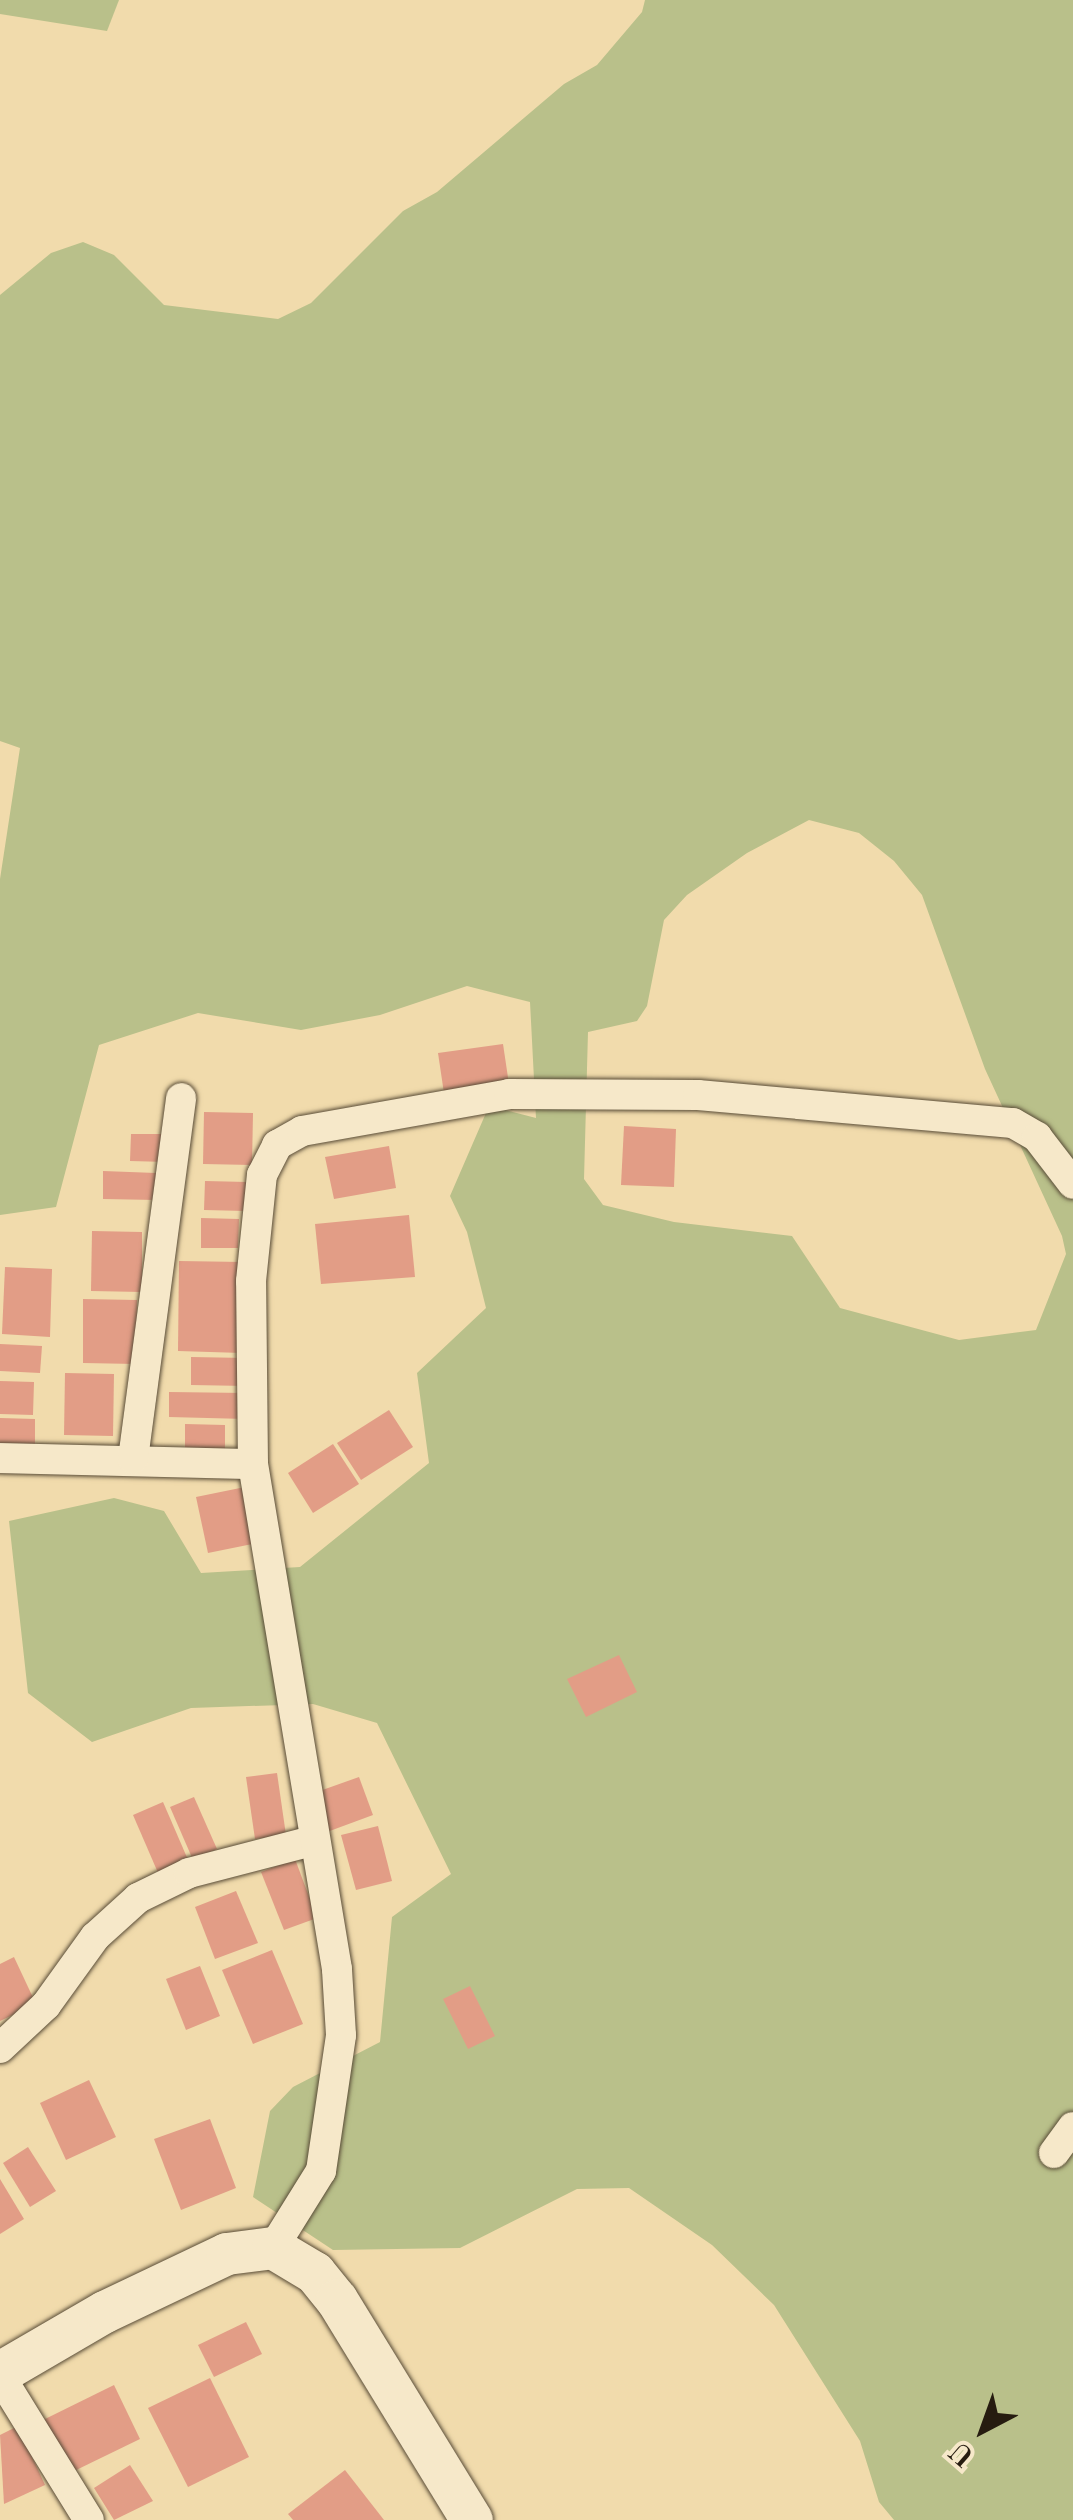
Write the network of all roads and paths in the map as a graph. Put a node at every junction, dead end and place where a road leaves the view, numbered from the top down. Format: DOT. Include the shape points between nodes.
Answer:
graph roads {
  1 [pos="182,1098"];
  2 [pos="1073,1184"];
  3 [pos="0,1458"];
  4 [pos="134,1459"];
  5 [pos="253,1464"];
  6 [pos="312,1841"];
  7 [pos="0,2048"];
  8 [pos="1073,2127"];
  9 [pos="1054,2153"];
  10 [pos="273,2248"];
  11 [pos="0,2374"];
  12 [pos="88,2520"];
  13 [pos="472,2520"];
  1 -- 4 [label="street"];
  2 -- 5 [label="street" via="1037,1137 1013,1123 698,1094 509,1094 302,1132 277,1145 262,1175 251,1282"];
  3 -- 4 [label="street"];
  4 -- 5 [label="street"];
  5 -- 6 [label="street"];
  6 -- 7 [label="street" via="189,1873 138,1898 95,1937 46,2004"];
  6 -- 10 [label="street" via="338,1969 334,2115 321,2170"];
  8 -- 9 [label="street"];
  10 -- 11 [label="main road" via="228,2254 105,2312"];
  10 -- 13 [label="main road" via="315,2273 338,2300"];
  11 -- 12 [label="street"];
}
